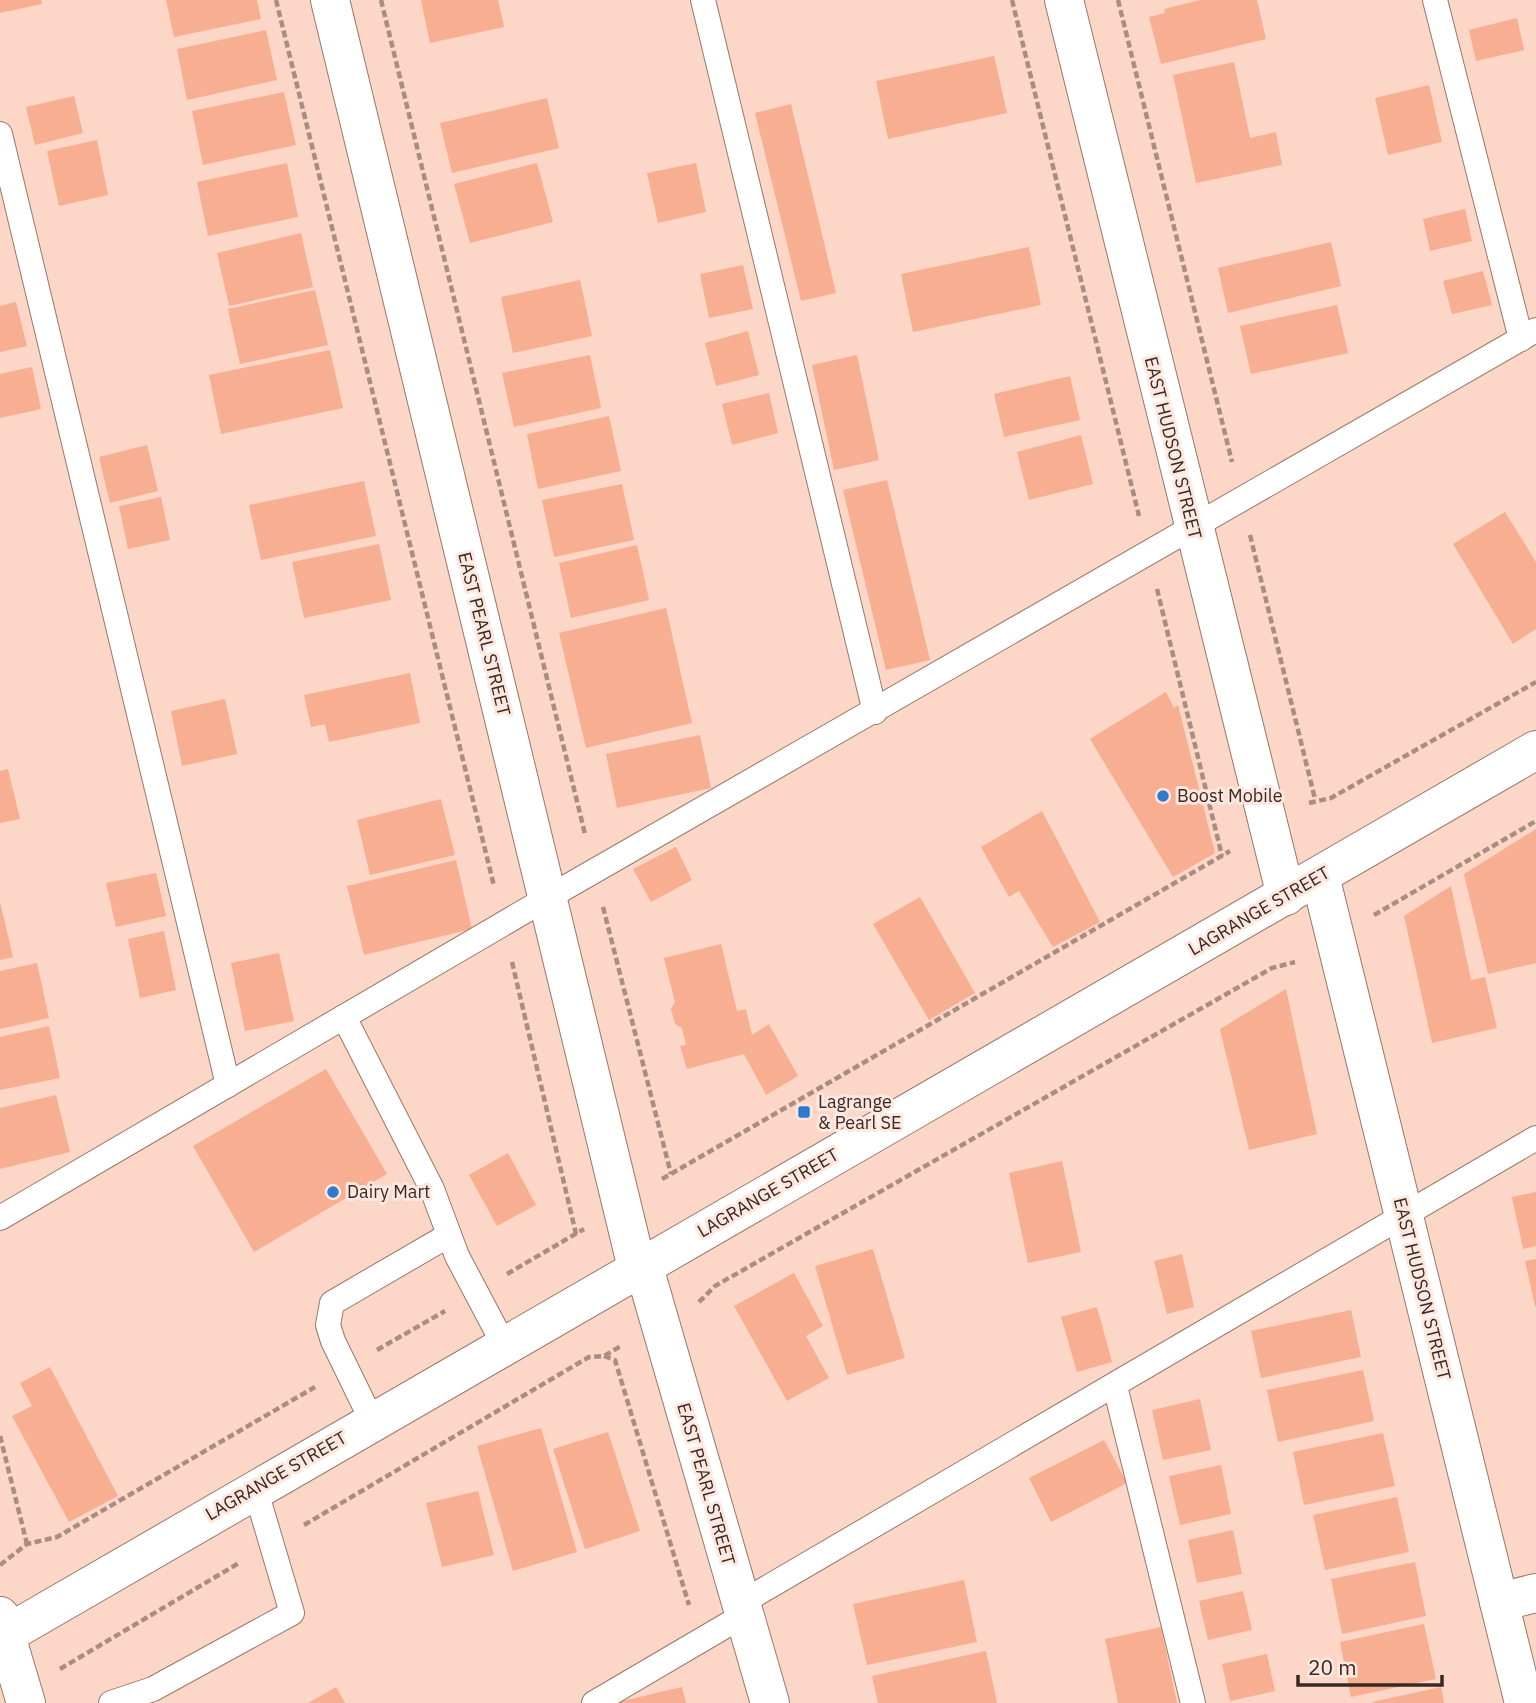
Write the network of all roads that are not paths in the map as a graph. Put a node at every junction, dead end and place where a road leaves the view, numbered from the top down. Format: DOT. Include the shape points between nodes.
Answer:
graph roads {
  1 [pos="330,0"];
  2 [pos="703,0"];
  3 [pos="1064,0"];
  4 [pos="1435,0"];
  5 [pos="0,134"];
  6 [pos="1528,335"];
  7 [pos="1193,528"];
  8 [pos="875,712"];
  9 [pos="1536,750"];
  10 [pos="1320,876"];
  11 [pos="1286,896"];
  12 [pos="548,897"];
  13 [pos="344,1017"];
  14 [pos="228,1085"];
  15 [pos="1536,1138"];
  16 [pos="1404,1214"];
  17 [pos="0,1218"];
  18 [pos="449,1235"];
  19 [pos="640,1266"];
  20 [pos="504,1345"];
  21 [pos="1115,1386"];
  22 [pos="372,1421"];
  23 [pos="254,1488"];
  24 [pos="1536,1593"];
  25 [pos="1499,1602"];
  26 [pos="743,1609"];
  27 [pos="2,1629"];
  28 [pos="24,1697"];
  29 [pos="111,1703"];
  30 [pos="594,1703"];
  31 [pos="770,1703"];
  32 [pos="1193,1703"];
  33 [pos="1524,1703"];
  1 -- 12 [label="street, EAST PEARL STREET"];
  2 -- 8 [label="lane"];
  3 -- 7 [label="street, EAST HUDSON STREET"];
  4 -- 6 [label="lane"];
  5 -- 14 [label="lane"];
  6 -- 7 [label="lane"];
  7 -- 8 [label="lane"];
  7 -- 11 [label="street, EAST HUDSON STREET"];
  8 -- 12 [label="lane"];
  9 -- 10 [label="street, LAGRANGE STREET"];
  10 -- 11 [label="street, LAGRANGE STREET"];
  10 -- 16 [label="street, EAST HUDSON STREET"];
  11 -- 19 [label="street, LAGRANGE STREET"];
  12 -- 13 [label="lane"];
  12 -- 19 [label="street, EAST PEARL STREET"];
  13 -- 14 [label="lane"];
  13 -- 18 [label="lane" via="432,1189"];
  14 -- 17 [label="lane"];
  15 -- 16 [label="lane"];
  16 -- 21 [label="lane"];
  16 -- 25 [label="street, EAST HUDSON STREET"];
  18 -- 20 [label="lane"];
  18 -- 22 [label="lane" via="332,1303 328,1325"];
  19 -- 20 [label="street, LAGRANGE STREET"];
  19 -- 26 [label="street, EAST PEARL STREET"];
  20 -- 22 [label="street, LAGRANGE STREET"];
  21 -- 26 [label="lane"];
  21 -- 32 [label="lane"];
  22 -- 23 [label="street, LAGRANGE STREET"];
  23 -- 27 [label="street, LAGRANGE STREET"];
  23 -- 29 [label="lane" via="292,1613 153,1689"];
  24 -- 25 [label="street"];
  25 -- 33 [label="street, EAST HUDSON STREET"];
  26 -- 30 [label="lane" via="700,1641"];
  26 -- 31 [label="street, EAST PEARL STREET"];
  27 -- 28 [label="street"];
}
